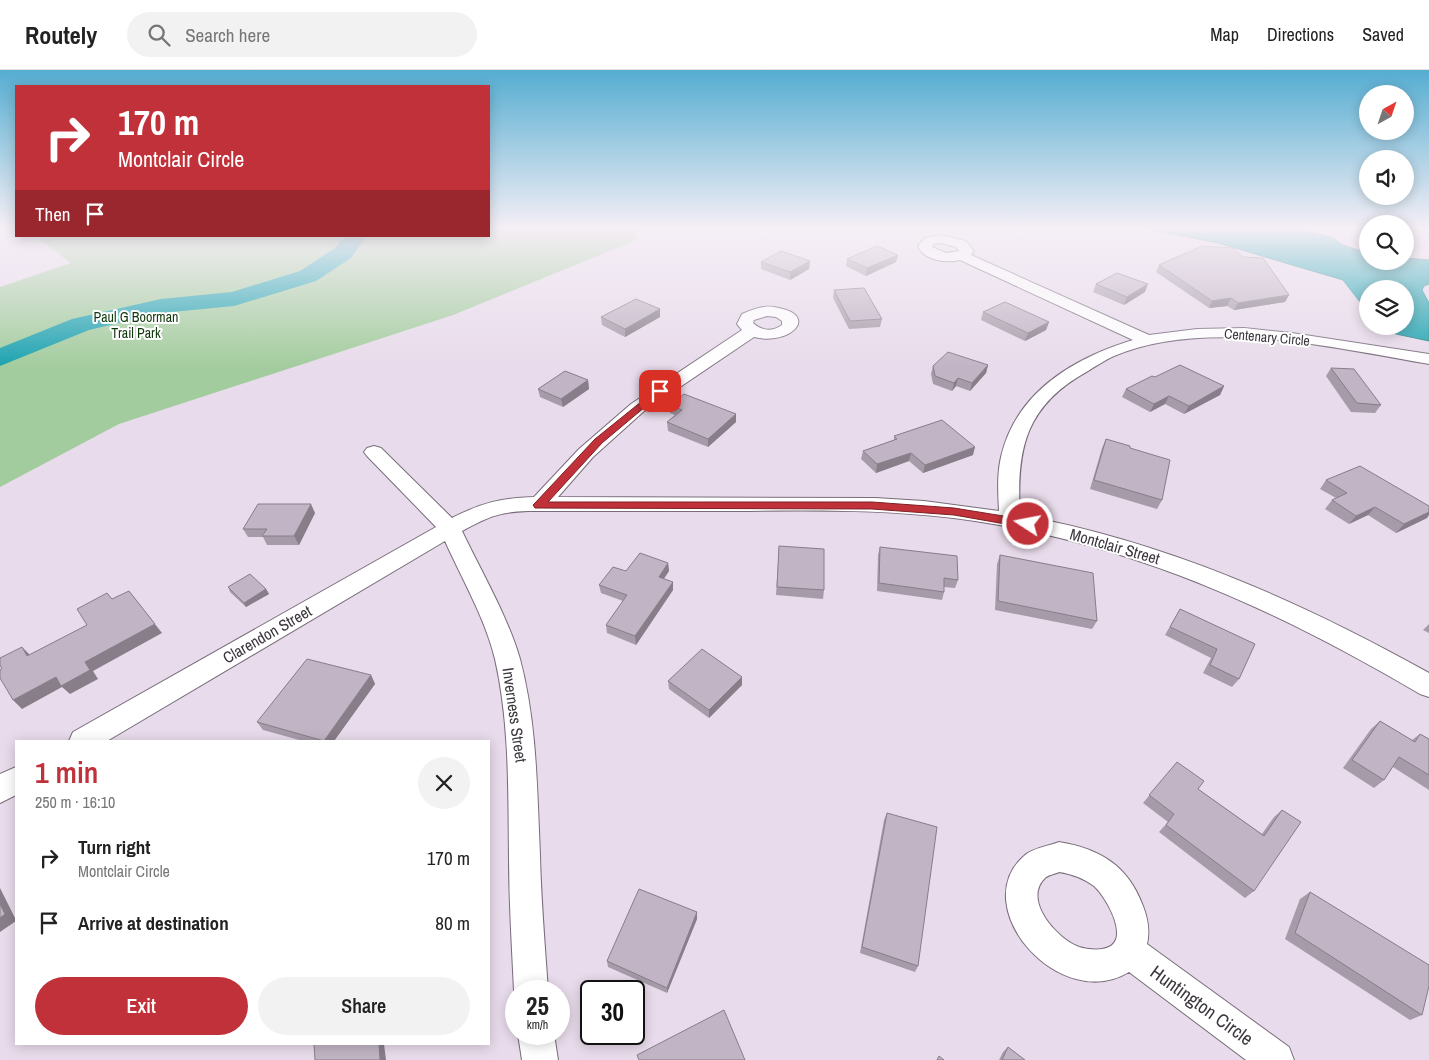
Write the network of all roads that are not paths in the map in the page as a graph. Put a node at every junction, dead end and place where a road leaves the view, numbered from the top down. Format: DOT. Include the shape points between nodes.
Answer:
graph roads {
  1 [pos="1004,275"];
  2 [pos="752,331"];
  3 [pos="1147,340"];
  4 [pos="1429,359"];
  5 [pos="374,452"];
  6 [pos="538,505"];
  7 [pos="1010,520"];
  8 [pos="450,528"];
  9 [pos="1429,686"];
  10 [pos="85,740"];
  11 [pos="15,781"];
  12 [pos="0,790"];
  13 [pos="1127,950"];
  14 [pos="531,980"];
  15 [pos="538,1045"];
  16 [pos="540,1060"];
  17 [pos="1276,1060"];
  1 -- 3 [label="street"];
  2 -- 6 [label="street" via="637,408 586,453"];
  3 -- 4 [label="street, Centenary Circle" via="1197,333 1242,333"];
  3 -- 7 [label="street, Centenary Circle" via="1084,364 1062,379 1036,405 1012,450"];
  5 -- 8 [label="street, Inverness Street"];
  6 -- 7 [label="street, Montclair Street" via="872,505 954,511"];
  6 -- 8 [label="street, Montclair Street" via="493,507"];
  7 -- 9 [label="street, Montclair Street" via="1109,543 1215,579 1312,623"];
  8 -- 10 [label="street, Clarendon Street"];
  8 -- 14 [label="street, Inverness Street" via="499,637 516,702 522,751 525,888"];
  11 -- 12 [label="street"];
  13 -- 17 [label="street, Huntington Circle"];
  15 -- 16 [label="street"];
}
